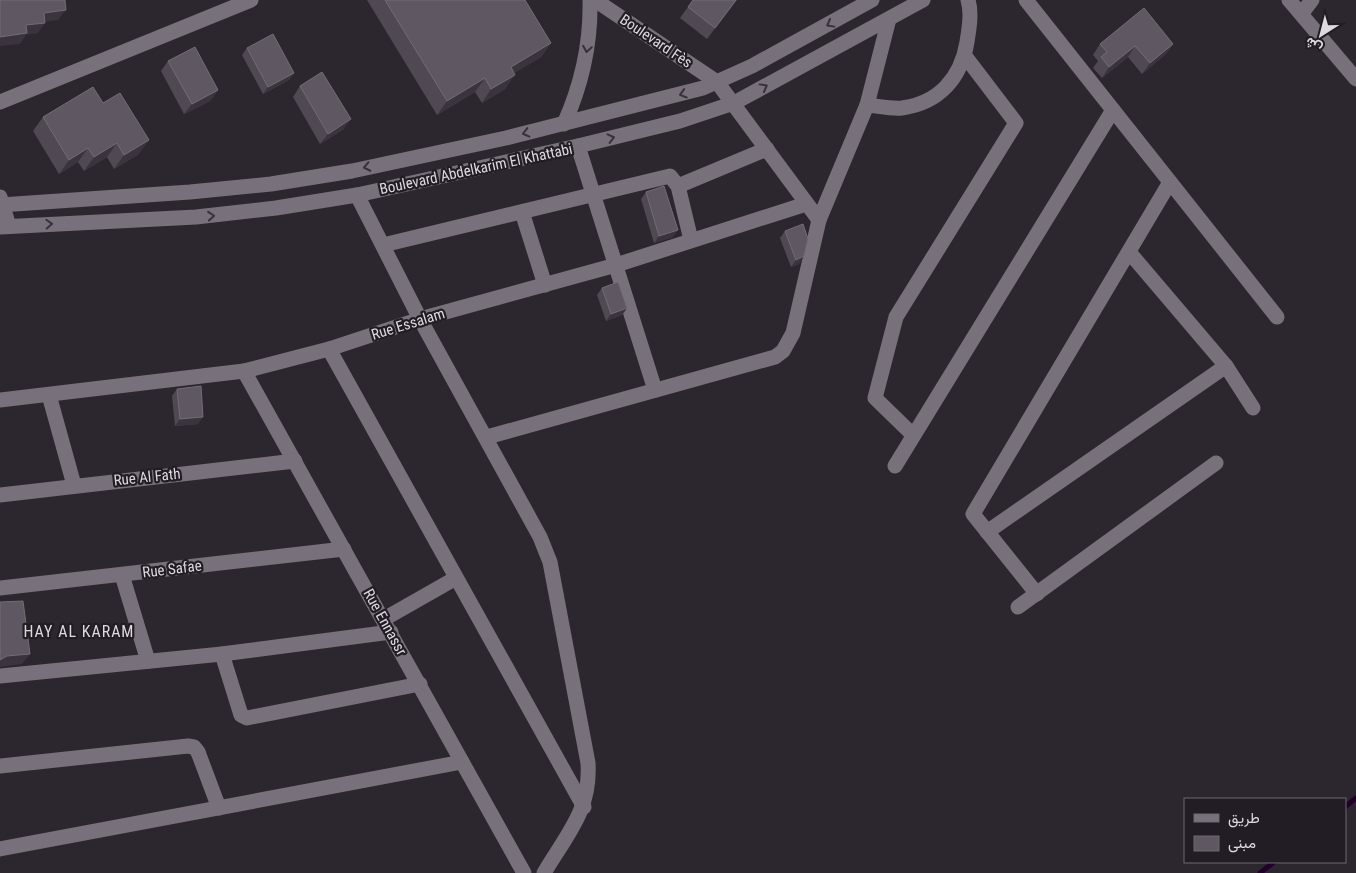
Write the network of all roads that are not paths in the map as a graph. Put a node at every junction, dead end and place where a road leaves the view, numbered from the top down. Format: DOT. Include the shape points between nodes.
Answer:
graph roads {
  1 [pos="590,0"];
  2 [pos="595,0"];
  3 [pos="872,0"];
  4 [pos="922,0"];
  5 [pos="968,0"];
  6 [pos="1026,0"];
  7 [pos="1289,0"];
  8 [pos="1312,0"];
  9 [pos="240,2"];
  10 [pos="1302,13"];
  11 [pos="889,18"];
  12 [pos="965,56"];
  13 [pos="1356,79"];
  14 [pos="717,82"];
  15 [pos="0,102"];
  16 [pos="734,103"];
  17 [pos="868,106"];
  18 [pos="1113,110"];
  19 [pos="564,124"];
  20 [pos="578,146"];
  21 [pos="767,149"];
  22 [pos="1170,182"];
  23 [pos="678,186"];
  24 [pos="356,195"];
  25 [pos="594,195"];
  26 [pos="1,202"];
  27 [pos="806,204"];
  28 [pos="522,212"];
  29 [pos="819,220"];
  30 [pos="4,227"];
  31 [pos="692,240"];
  32 [pos="383,245"];
  33 [pos="1129,252"];
  34 [pos="616,265"];
  35 [pos="545,285"];
  36 [pos="1277,317"];
  37 [pos="420,319"];
  38 [pos="329,349"];
  39 [pos="1226,366"];
  40 [pos="244,371"];
  41 [pos="655,390"];
  42 [pos="48,395"];
  43 [pos="0,400"];
  44 [pos="1254,408"];
  45 [pos="914,435"];
  46 [pos="487,437"];
  47 [pos="295,461"];
  48 [pos="1216,463"];
  49 [pos="894,466"];
  50 [pos="74,485"];
  51 [pos="0,494"];
  52 [pos="987,532"];
  53 [pos="344,549"];
  54 [pos="122,575"];
  55 [pos="456,578"];
  56 [pos="0,588"];
  57 [pos="1037,594"];
  58 [pos="1018,606"];
  59 [pos="387,625"];
  60 [pos="222,654"];
  61 [pos="148,661"];
  62 [pos="0,676"];
  63 [pos="420,684"];
  64 [pos="462,762"];
  65 [pos="0,766"];
  66 [pos="584,806"];
  67 [pos="219,808"];
  68 [pos="0,849"];
  69 [pos="524,873"];
  70 [pos="544,873"];
  1 -- 19 [label="street, one-way" via="585,62"];
  2 -- 14 [label="street, Boulevard Fès"];
  3 -- 14 [label="street, Boulevard Abdelkarim El Khattabi, one-way"];
  4 -- 11 [label="street, Boulevard Abdelkarim El Khattabi"];
  5 -- 12 [label="street" via="970,28"];
  6 -- 18 [label="street"];
  7 -- 10 [label="street"];
  8 -- 10 [label="street"];
  9 -- 15 [label="street"];
  10 -- 13 [label="street"];
  16 -- 11 [label="street, Boulevard Abdelkarim El Khattabi, one-way"];
  11 -- 17 [label="street"];
  12 -- 17 [label="street" via="957,74 938,96 902,108"];
  12 -- 45 [label="street" via="1016,123 896,317 875,398"];
  14 -- 16 [label="street, Boulevard Fès"];
  14 -- 19 [label="street, Boulevard Abdelkarim El Khattabi, one-way" via="673,97"];
  20 -- 16 [label="street, Boulevard Abdelkarim El Khattabi, one-way" via="689,119"];
  16 -- 21 [label="street, Boulevard Fès"];
  17 -- 29 [label="street"];
  18 -- 22 [label="street"];
  18 -- 45 [label="street"];
  19 -- 26 [label="street, Boulevard Abdelkarim El Khattabi, one-way" via="352,170 280,182 190,192"];
  20 -- 24 [label="street, Boulevard Abdelkarim El Khattabi"];
  20 -- 25 [label="street"];
  21 -- 23 [label="street"];
  21 -- 27 [label="street, Boulevard Fès"];
  22 -- 33 [label="street"];
  22 -- 36 [label="street"];
  23 -- 25 [label="street" via="670,176"];
  23 -- 31 [label="street"];
  30 -- 24 [label="street, Boulevard Abdelkarim El Khattabi, one-way" via="204,216"];
  24 -- 32 [label="street"];
  25 -- 28 [label="street"];
  25 -- 34 [label="street"];
  26 -- 30 [label="street"];
  27 -- 29 [label="street, Boulevard Fès"];
  27 -- 31 [label="street, Rue Essalam"];
  28 -- 32 [label="street"];
  28 -- 35 [label="street"];
  29 -- 41 [label="street" via="793,333 783,351 775,357"];
  31 -- 34 [label="street, Rue Essalam"];
  32 -- 37 [label="street"];
  33 -- 39 [label="street"];
  33 -- 52 [label="street" via="973,514"];
  34 -- 35 [label="street, Rue Essalam"];
  34 -- 41 [label="street"];
  35 -- 37 [label="street, Rue Essalam"];
  37 -- 38 [label="street, Rue Essalam"];
  37 -- 46 [label="street"];
  38 -- 40 [label="street, Rue Essalam"];
  38 -- 55 [label="street"];
  39 -- 44 [label="street"];
  39 -- 52 [label="street"];
  40 -- 42 [label="street, Rue Essalam"];
  40 -- 47 [label="street, Rue Ennassr"];
  41 -- 46 [label="street"];
  42 -- 43 [label="street, Rue Essalam"];
  42 -- 50 [label="street"];
  45 -- 49 [label="street"];
  46 -- 66 [label="street" via="529,514 550,562 588,763 589,780"];
  47 -- 50 [label="street, Rue Al Fath"];
  47 -- 53 [label="street, Rue Ennassr"];
  48 -- 57 [label="street"];
  50 -- 51 [label="street, Rue Al Fath"];
  52 -- 57 [label="street"];
  53 -- 54 [label="street, Rue Safae"];
  53 -- 59 [label="street, Rue Ennassr"];
  54 -- 56 [label="street, Rue Safae"];
  54 -- 61 [label="street"];
  55 -- 59 [label="street"];
  55 -- 66 [label="street"];
  57 -- 58 [label="street"];
  59 -- 60 [label="street"];
  59 -- 63 [label="street, Rue Ennassr"];
  60 -- 61 [label="street"];
  60 -- 63 [label="street" via="241,716 247,718"];
  61 -- 62 [label="street"];
  63 -- 64 [label="street, Rue Ennassr"];
  64 -- 67 [label="street"];
  64 -- 69 [label="street, Rue Ennassr"];
  65 -- 67 [label="street" via="194,747"];
  66 -- 70 [label="street"];
  67 -- 68 [label="street"];
}
